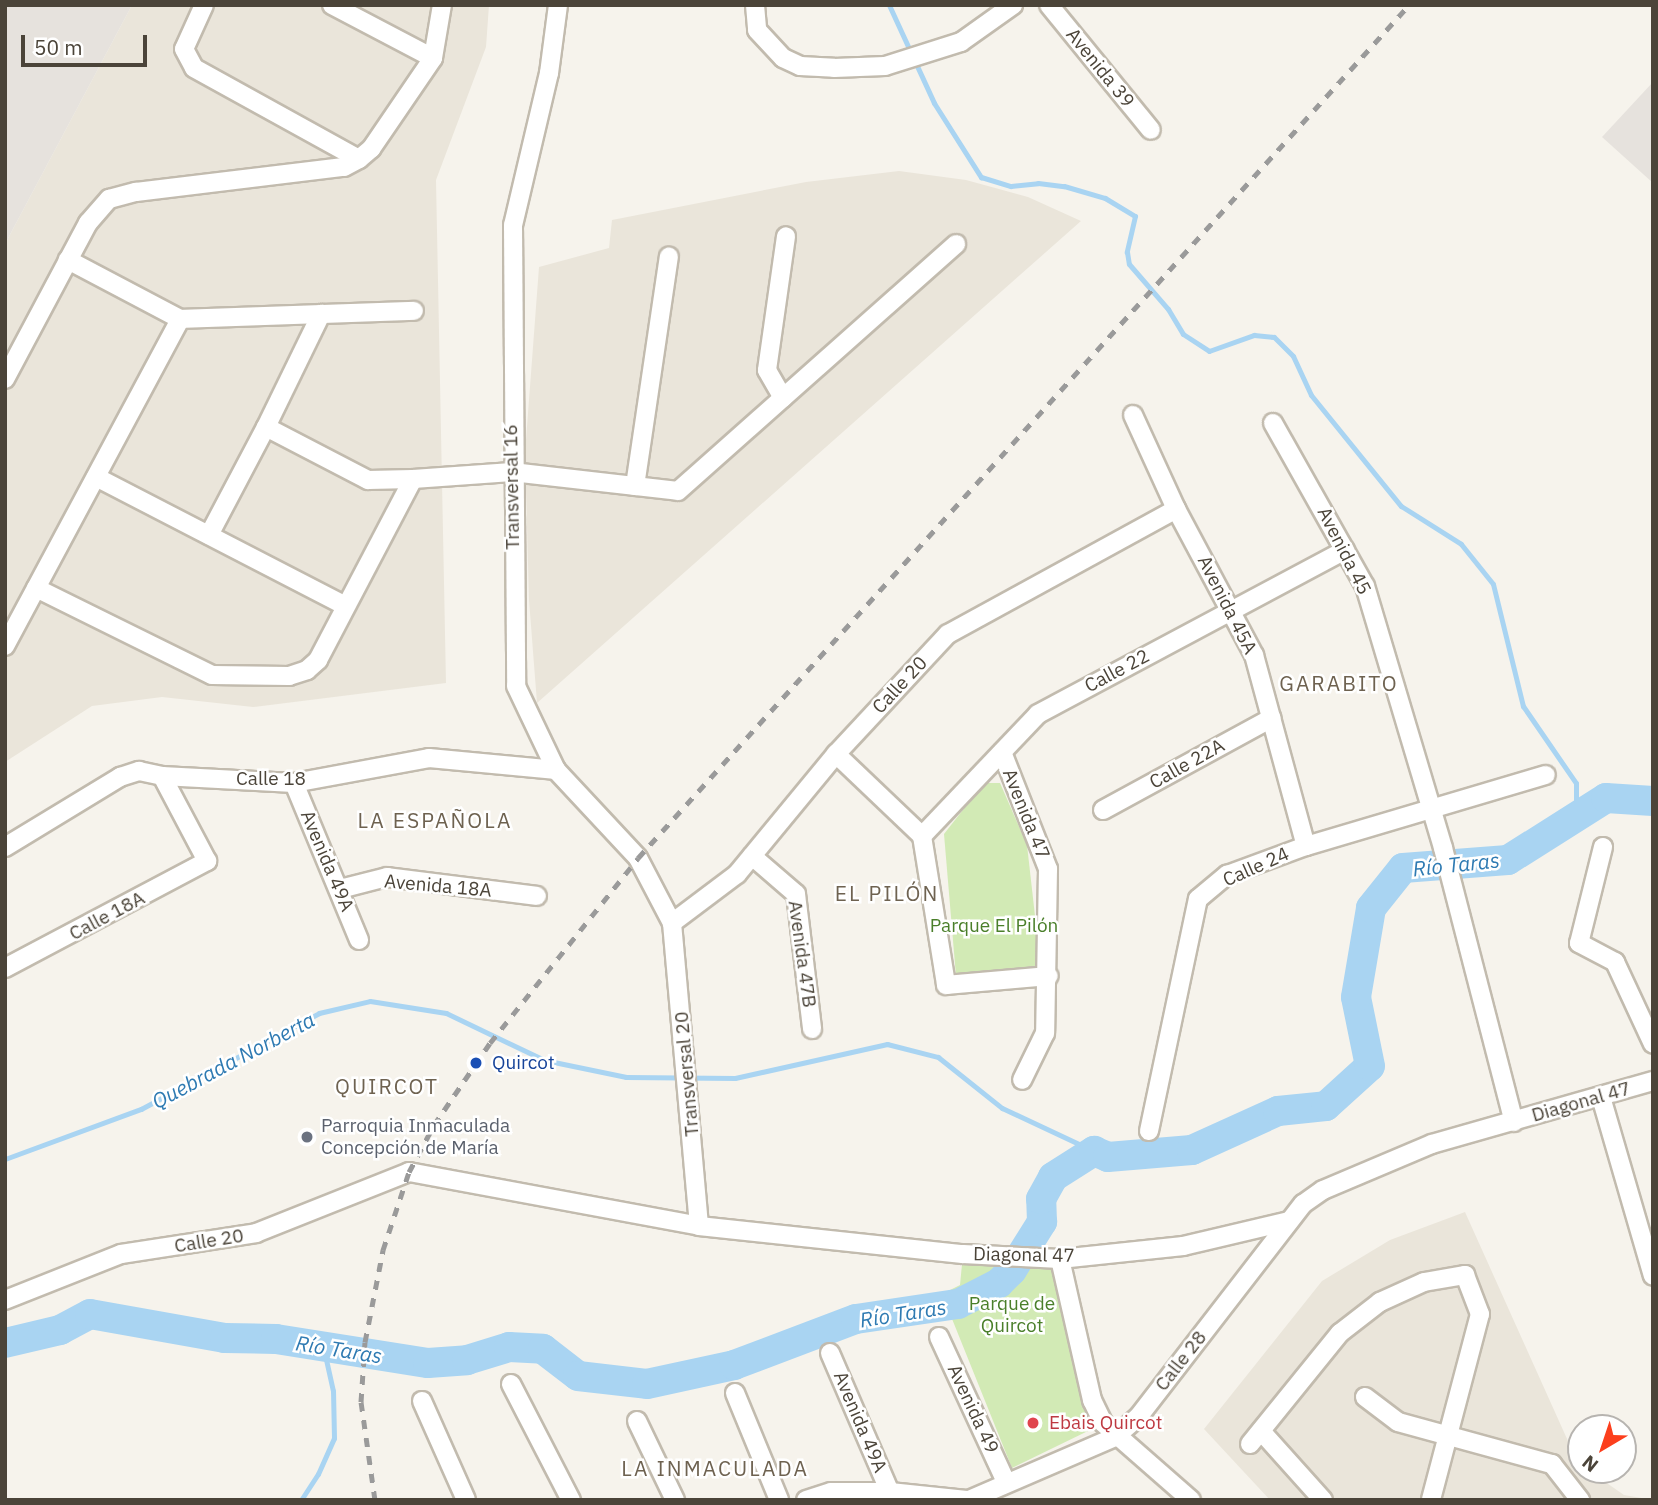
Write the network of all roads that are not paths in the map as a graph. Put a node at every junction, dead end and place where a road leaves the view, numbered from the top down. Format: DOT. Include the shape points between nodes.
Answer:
graph roads {
  1 [pos="204,5"];
  2 [pos="332,5"];
  3 [pos="442,5"];
  4 [pos="558,5"];
  5 [pos="755,5"];
  6 [pos="1013,5"];
  7 [pos="1049,5"];
  8 [pos="433,58"];
  9 [pos="1151,130"];
  10 [pos="359,159"];
  11 [pos="786,236"];
  12 [pos="956,244"];
  13 [pos="669,257"];
  14 [pos="68,260"];
  15 [pos="414,311"];
  16 [pos="321,314"];
  17 [pos="180,319"];
  18 [pos="5,379"];
  19 [pos="783,398"];
  20 [pos="1133,415"];
  21 [pos="1273,423"];
  22 [pos="266,427"];
  23 [pos="512,472"];
  24 [pos="96,477"];
  25 [pos="413,479"];
  26 [pos="635,486"];
  27 [pos="1176,509"];
  28 [pos="209,535"];
  29 [pos="1345,550"];
  30 [pos="36,588"];
  31 [pos="346,606"];
  32 [pos="1233,610"];
  33 [pos="5,646"];
  34 [pos="1272,718"];
  35 [pos="1002,752"];
  36 [pos="836,754"];
  37 [pos="556,770"];
  38 [pos="1546,775"];
  39 [pos="162,776"];
  40 [pos="294,783"];
  41 [pos="1429,806"];
  42 [pos="1104,810"];
  43 [pos="922,836"];
  44 [pos="1306,846"];
  45 [pos="5,847"];
  46 [pos="1603,847"];
  47 [pos="752,856"];
  48 [pos="340,889"];
  49 [pos="537,896"];
  50 [pos="673,923"];
  51 [pos="359,940"];
  52 [pos="5,968"];
  53 [pos="1049,976"];
  54 [pos="812,1029"];
  55 [pos="1653,1044"];
  56 [pos="1023,1080"];
  57 [pos="1653,1082"];
  58 [pos="1601,1097"];
  59 [pos="1514,1122"];
  60 [pos="1149,1131"];
  61 [pos="409,1172"];
  62 [pos="1289,1221"];
  63 [pos="699,1226"];
  64 [pos="1059,1259"];
  65 [pos="1653,1276"];
  66 [pos="5,1300"];
  67 [pos="939,1337"];
  68 [pos="831,1353"];
  69 [pos="511,1384"];
  70 [pos="735,1393"];
  71 [pos="1365,1397"];
  72 [pos="422,1401"];
  73 [pos="637,1421"];
  74 [pos="1115,1437"];
  75 [pos="1448,1437"];
  76 [pos="1006,1482"];
  77 [pos="890,1492"];
  78 [pos="466,1500"];
  79 [pos="571,1500"];
  80 [pos="675,1500"];
  81 [pos="779,1500"];
  82 [pos="806,1500"];
  83 [pos="968,1500"];
  84 [pos="1191,1500"];
  85 [pos="1323,1500"];
  86 [pos="1431,1500"];
  87 [pos="1580,1500"];
  1 -- 10 [label="street" via="184,49 194,68"];
  2 -- 8 [label="street"];
  3 -- 8 [label="street"];
  4 -- 23 [label="street, Transversal 16" via="549,74 513,225"];
  5 -- 6 [label="street" via="757,30 783,58 812,67 885,66 961,42"];
  7 -- 9 [label="street, Avenida 39"];
  8 -- 10 [label="street"];
  10 -- 14 [label="street" via="344,167 110,199 88,223"];
  11 -- 19 [label="street" via="767,370"];
  12 -- 19 [label="street"];
  13 -- 26 [label="street"];
  14 -- 17 [label="street"];
  14 -- 18 [label="street"];
  15 -- 16 [label="street"];
  16 -- 17 [label="street"];
  16 -- 22 [label="street"];
  17 -- 24 [label="street"];
  19 -- 26 [label="street" via="678,491"];
  20 -- 27 [label="street, Avenida 45A"];
  21 -- 29 [label="street, Avenida 45"];
  22 -- 25 [label="street" via="368,480"];
  22 -- 28 [label="street"];
  23 -- 25 [label="street"];
  23 -- 26 [label="street"];
  23 -- 37 [label="street, Transversal 16" via="516,686"];
  24 -- 28 [label="street"];
  24 -- 30 [label="street"];
  25 -- 31 [label="street"];
  27 -- 32 [label="street, Avenida 45A"];
  27 -- 36 [label="street, Calle 20" via="947,634"];
  28 -- 31 [label="street"];
  29 -- 32 [label="street, Calle 22"];
  29 -- 41 [label="street, Avenida 45" via="1365,586"];
  30 -- 31 [label="street" via="212,675 245,677 289,676 307,670 318,660"];
  30 -- 33 [label="street"];
  32 -- 34 [label="street, Avenida 45A" via="1254,655"];
  32 -- 35 [label="street, Calle 22" via="1038,714"];
  34 -- 42 [label="street, Calle 22A"];
  34 -- 44 [label="street, Avenida 45A"];
  35 -- 43 [label="street, Calle 22"];
  35 -- 53 [label="street, Avenida 47" via="1048,869"];
  36 -- 43 [label="street"];
  36 -- 47 [label="street, Calle 20"];
  37 -- 40 [label="street, Calle 18" via="429,758"];
  37 -- 50 [label="street, Transversal 16" via="638,858"];
  38 -- 41 [label="street, Calle 24"];
  39 -- 40 [label="street, Calle 18"];
  39 -- 45 [label="street, Calle 18" via="139,771 120,777"];
  39 -- 52 [label="street, Calle 18A" via="207,861"];
  40 -- 48 [label="street, Avenida 49A"];
  41 -- 44 [label="street, Calle 24"];
  41 -- 59 [label="street, Avenida 45"];
  43 -- 53 [label="street" via="946,985"];
  44 -- 60 [label="street, Calle 24" via="1227,876 1198,899"];
  46 -- 55 [label="street" via="1579,943 1615,962"];
  47 -- 50 [label="street, Calle 20" via="737,874"];
  47 -- 54 [label="street, Avenida 47B" via="796,894"];
  48 -- 49 [label="street, Avenida 18A" via="387,877"];
  48 -- 51 [label="street, Avenida 49A"];
  50 -- 63 [label="street, Transversal 20"];
  53 -- 56 [label="street, Avenida 47" via="1045,1033"];
  57 -- 58 [label="street, Diagonal 47"];
  58 -- 59 [label="street, Diagonal 47"];
  58 -- 65 [label="street"];
  59 -- 62 [label="street, Diagonal 47" via="1432,1144 1323,1190"];
  61 -- 63 [label="street, Diagonal 47"];
  61 -- 66 [label="street, Calle 20" via="256,1234 121,1254"];
  62 -- 64 [label="street, Diagonal 47" via="1183,1246"];
  62 -- 74 [label="street, Calle 28" via="1139,1416"];
  63 -- 64 [label="street, Diagonal 47" via="963,1254"];
  64 -- 74 [label="street" via="1092,1400"];
  67 -- 76 [label="street, Avenida 49"];
  68 -- 77 [label="street, Avenida 49A"];
  69 -- 79 [label="street"];
  70 -- 81 [label="street"];
  71 -- 75 [label="street" via="1398,1422"];
  72 -- 78 [label="street"];
  73 -- 80 [label="street"];
  74 -- 76 [label="street, Calle 28"];
  74 -- 84 [label="street"];
  75 -- 85 [label="street" via="1480,1314 1465,1275 1424,1282 1380,1302 1340,1332 1256,1437"];
  75 -- 86 [label="street"];
  75 -- 87 [label="street" via="1552,1464"];
  76 -- 83 [label="street, Calle 28"];
  77 -- 82 [label="street" via="831,1492"];
  77 -- 83 [label="street"];
}
